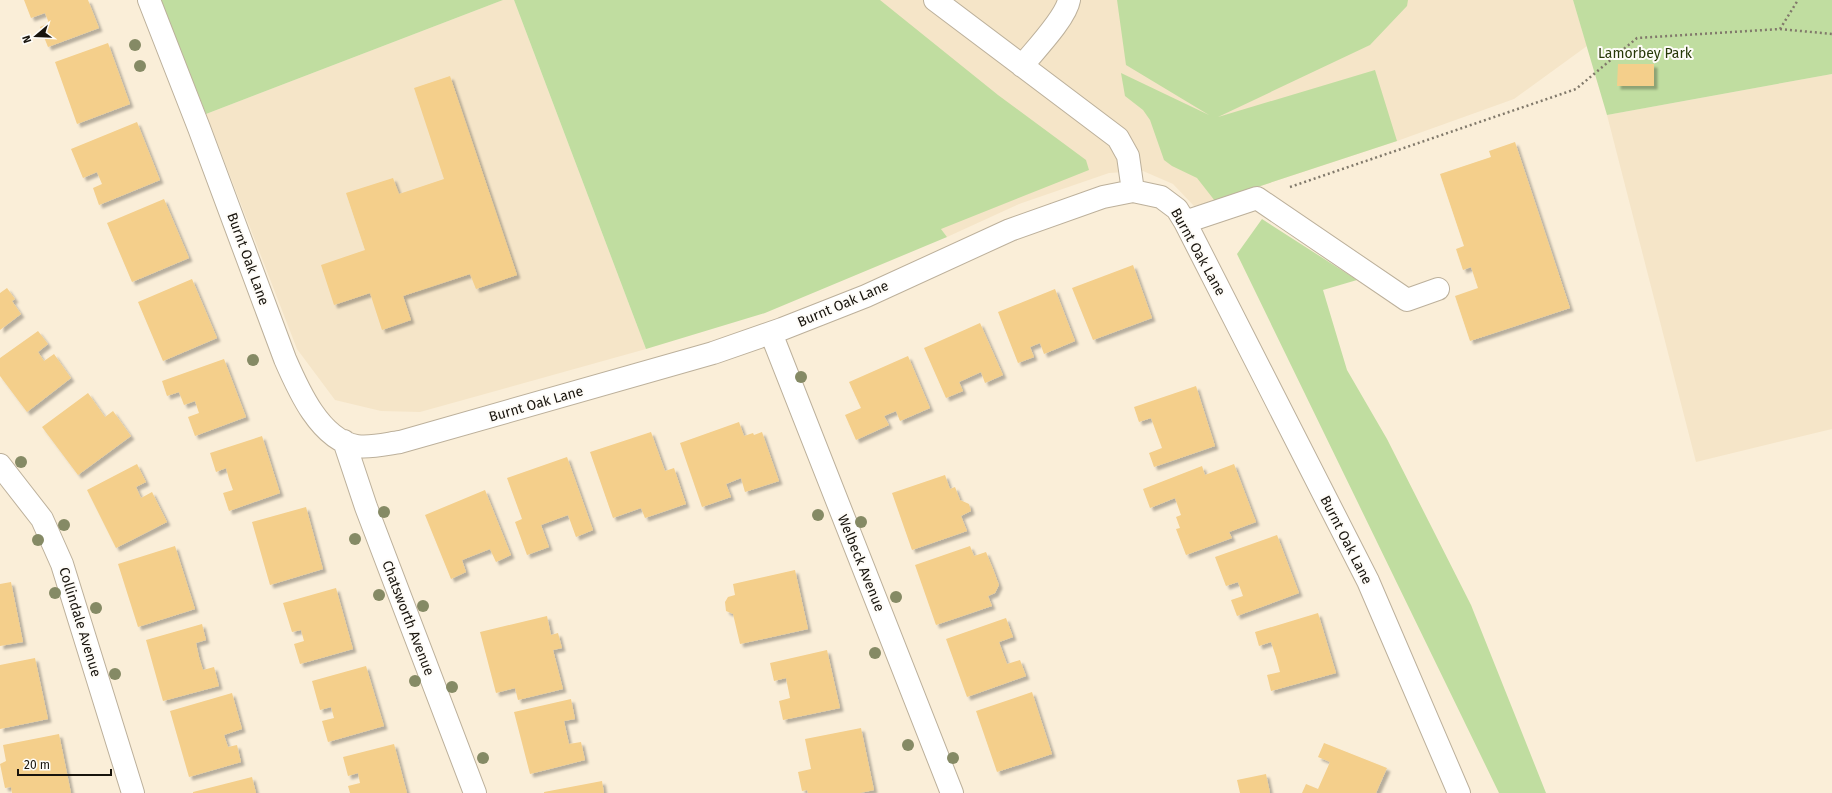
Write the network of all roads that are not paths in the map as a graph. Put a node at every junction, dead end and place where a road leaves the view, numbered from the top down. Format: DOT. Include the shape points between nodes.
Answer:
graph roads {
  1 [pos="149,0"];
  2 [pos="935,0"];
  3 [pos="1069,0"];
  4 [pos="1022,66"];
  5 [pos="1133,192"];
  6 [pos="1185,222"];
  7 [pos="1438,290"];
  8 [pos="771,333"];
  9 [pos="344,441"];
  10 [pos="0,465"];
  11 [pos="133,793"];
  12 [pos="475,793"];
  13 [pos="952,793"];
  14 [pos="1459,793"];
  1 -- 9 [label="street, Burnt Oak Lane" via="298,390 327,430"];
  2 -- 4 [label="street"];
  3 -- 4 [label="street" via="1068,6 1050,32"];
  4 -- 5 [label="street" via="1118,138 1128,156"];
  5 -- 6 [label="street, Burnt Oak Lane" via="1167,200 1177,209"];
  5 -- 8 [label="street, Burnt Oak Lane" via="1103,197 1025,224 866,296"];
  6 -- 7 [label="street" via="1257,198 1408,300"];
  6 -- 14 [label="street, Burnt Oak Lane" via="1368,581"];
  8 -- 9 [label="street, Burnt Oak Lane" via="713,353 400,442 357,446"];
  8 -- 13 [label="street, Welbeck Avenue"];
  9 -- 12 [label="street, Chatsworth Avenue" via="366,507"];
  10 -- 11 [label="street, Collindale Avenue" via="42,519 62,564"];
}
